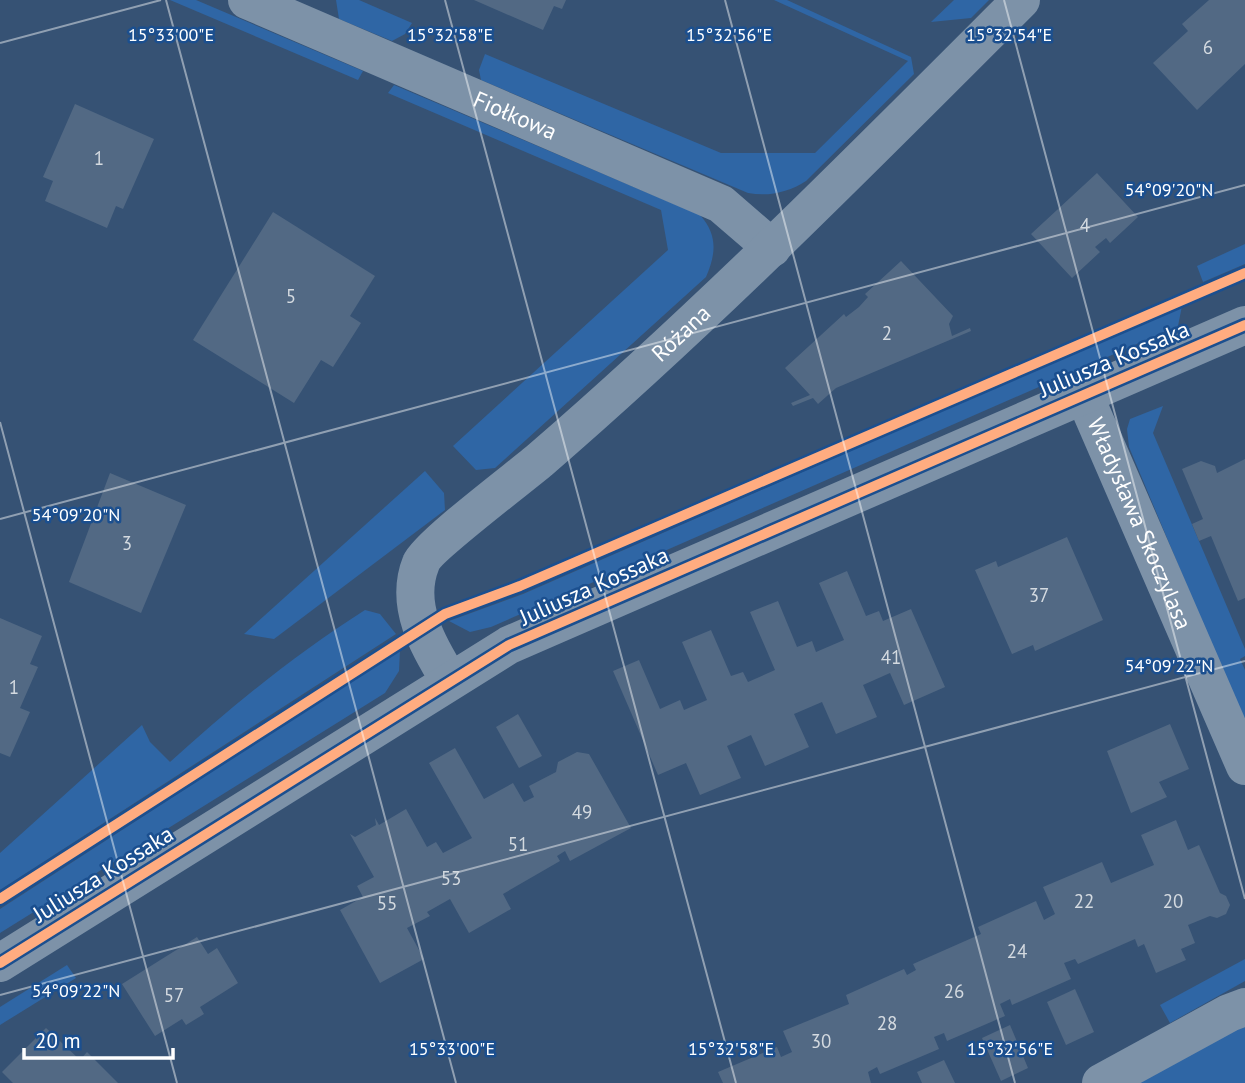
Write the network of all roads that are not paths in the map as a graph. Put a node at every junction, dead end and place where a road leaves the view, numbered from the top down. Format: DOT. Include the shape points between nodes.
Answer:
graph roads {
  1 [pos="247,0"];
  2 [pos="1021,0"];
  3 [pos="772,247"];
  4 [pos="1245,325"];
  5 [pos="1084,395"];
  6 [pos="450,681"];
  7 [pos="1245,766"];
  8 [pos="0,963"];
  9 [pos="1245,1007"];
  10 [pos="1101,1083"];
  1 -- 3 [label="street, Fiołkowa" via="721,204"];
  2 -- 3 [label="street, Różana"];
  3 -- 6 [label="street, Różana" via="540,460 422,560 413,589 419,621"];
  4 -- 5 [label="street, Juliusza Kossaka"];
  5 -- 6 [label="street, Juliusza Kossaka" via="509,645"];
  5 -- 7 [label="street, Władysława Skoczylasa"];
  6 -- 8 [label="street, Juliusza Kossaka"];
  9 -- 10 [label="street"];
}
